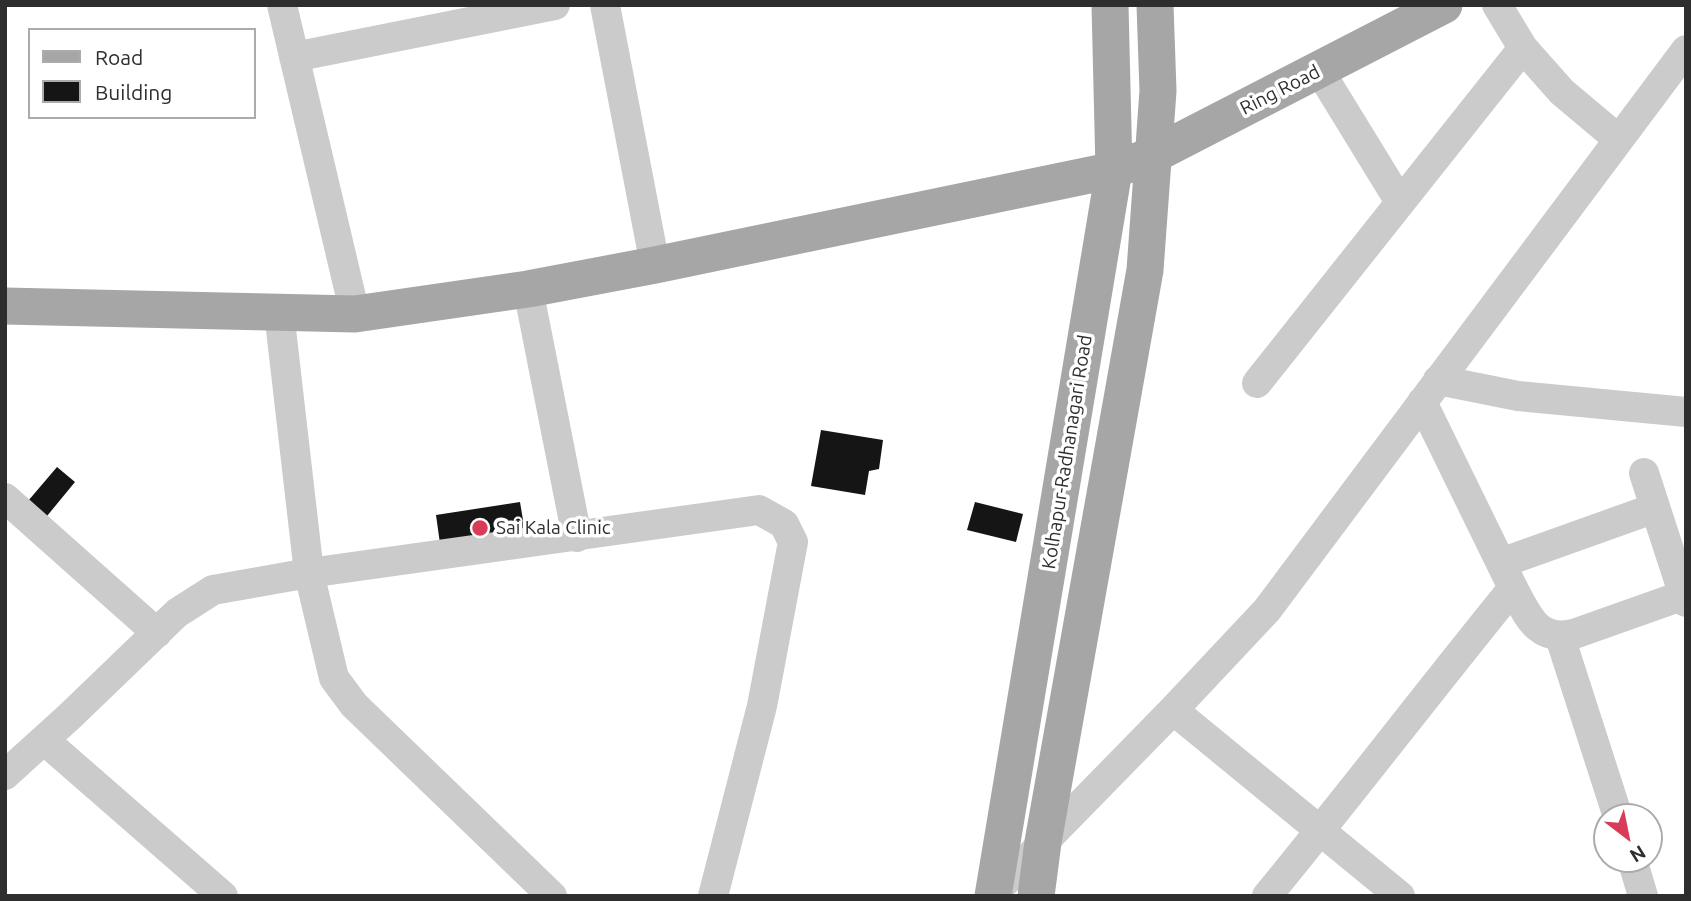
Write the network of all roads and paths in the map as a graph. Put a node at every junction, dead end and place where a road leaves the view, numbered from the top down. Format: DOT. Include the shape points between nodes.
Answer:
graph roads {
  1 [pos="282,5"];
  2 [pos="555,5"];
  3 [pos="605,5"];
  4 [pos="1110,5"];
  5 [pos="1155,5"];
  6 [pos="1444,5"];
  7 [pos="1497,5"];
  8 [pos="1523,48"];
  9 [pos="1686,50"];
  10 [pos="294,57"];
  11 [pos="1319,70"];
  12 [pos="1618,139"];
  13 [pos="1153,155"];
  14 [pos="1114,170"];
  15 [pos="1400,202"];
  16 [pos="655,265"];
  17 [pos="528,289"];
  18 [pos="5,306"];
  19 [pos="279,312"];
  20 [pos="355,314"];
  21 [pos="1257,383"];
  22 [pos="1430,391"];
  23 [pos="1686,412"];
  24 [pos="1644,473"];
  25 [pos="5,498"];
  26 [pos="1655,508"];
  27 [pos="577,537"];
  28 [pos="309,573"];
  29 [pos="1507,575"];
  30 [pos="1685,598"];
  31 [pos="157,633"];
  32 [pos="1560,637"];
  33 [pos="1173,709"];
  34 [pos="44,740"];
  35 [pos="5,775"];
  36 [pos="1613,803"];
  37 [pos="1320,832"];
  38 [pos="1043,842"];
  39 [pos="1636,873"];
  40 [pos="993,894"];
  41 [pos="223,896"];
  42 [pos="552,896"];
  43 [pos="713,896"];
  44 [pos="1036,896"];
  45 [pos="1266,896"];
  46 [pos="1400,896"];
  47 [pos="1643,896"];
  1 -- 10 [label="street"];
  2 -- 10 [label="street"];
  3 -- 16 [label="street"];
  4 -- 14 [label="main road, Kolhapur-Radhanagari Road"];
  5 -- 13 [label="main road" via="1158,91"];
  6 -- 11 [label="main road, Ring Road"];
  7 -- 8 [label="street"];
  8 -- 12 [label="street" via="1562,92"];
  8 -- 15 [label="street"];
  9 -- 12 [label="street"];
  10 -- 20 [label="street"];
  11 -- 13 [label="main road, Ring Road"];
  11 -- 15 [label="street"];
  12 -- 22 [label="street"];
  13 -- 14 [label="main road, Ring Road"];
  13 -- 38 [label="main road" via="1145,270"];
  14 -- 16 [label="main road, Ring Road"];
  14 -- 40 [label="main road, Kolhapur-Radhanagari Road"];
  15 -- 21 [label="street"];
  16 -- 17 [label="main road, Ring Road"];
  17 -- 20 [label="main road, Ring Road"];
  17 -- 27 [label="street"];
  18 -- 19 [label="main road, Ring Road"];
  19 -- 20 [label="main road, Ring Road"];
  19 -- 28 [label="street"];
  22 -- 23 [label="street"];
  22 -- 29 [label="street"];
  22 -- 33 [label="street" via="1267,610"];
  24 -- 26 [label="street"];
  25 -- 31 [label="street"];
  26 -- 29 [label="street"];
  26 -- 30 [label="street"];
  27 -- 28 [label="street"];
  27 -- 43 [label="street" via="759,510 784,524 793,542 761,706"];
  28 -- 31 [label="street" via="213,590 177,613"];
  28 -- 42 [label="street" via="334,678 354,705"];
  29 -- 32 [label="street" via="1528,617 1538,628"];
  29 -- 37 [label="street" via="1429,692"];
  30 -- 32 [label="street"];
  31 -- 34 [label="street"];
  32 -- 36 [label="street"];
  33 -- 37 [label="street"];
  33 -- 38 [label="street"];
  34 -- 35 [label="street"];
  34 -- 41 [label="street"];
  37 -- 45 [label="street"];
  37 -- 46 [label="street"];
  38 -- 40 [label="street"];
  38 -- 44 [label="main road"];
  39 -- 47 [label="street"];
}
